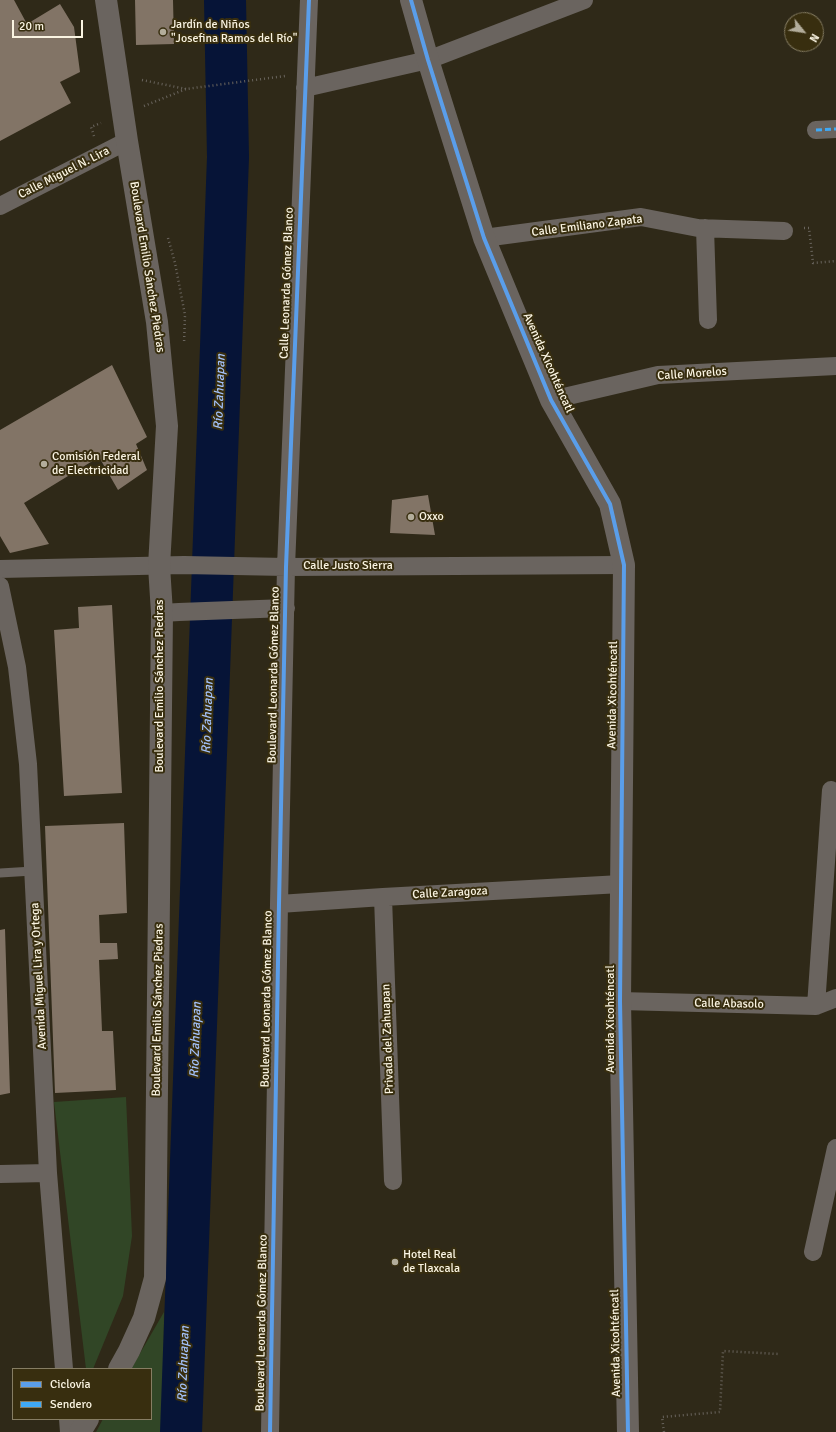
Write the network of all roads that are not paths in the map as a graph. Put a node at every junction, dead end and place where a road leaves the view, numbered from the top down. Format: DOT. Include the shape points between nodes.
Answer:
graph roads {
  1 [pos="106,0"];
  2 [pos="309,0"];
  3 [pos="411,0"];
  4 [pos="584,0"];
  5 [pos="428,60"];
  6 [pos="305,88"];
  7 [pos="816,130"];
  8 [pos="836,130"];
  9 [pos="127,141"];
  10 [pos="0,206"];
  11 [pos="705,228"];
  12 [pos="784,230"];
  13 [pos="484,238"];
  14 [pos="708,320"];
  15 [pos="836,366"];
  16 [pos="551,400"];
  17 [pos="624,565"];
  18 [pos="159,566"];
  19 [pos="286,567"];
  20 [pos="0,569"];
  21 [pos="0,586"];
  22 [pos="286,608"];
  23 [pos="162,614"];
  24 [pos="831,790"];
  25 [pos="34,871"];
  26 [pos="0,873"];
  27 [pos="621,884"];
  28 [pos="383,897"];
  29 [pos="279,904"];
  30 [pos="836,998"];
  31 [pos="620,1001"];
  32 [pos="816,1006"];
  33 [pos="836,1148"];
  34 [pos="48,1172"];
  35 [pos="0,1174"];
  36 [pos="393,1181"];
  37 [pos="813,1252"];
  38 [pos="64,1368"];
  39 [pos="119,1368"];
  40 [pos="68,1420"];
  41 [pos="87,1420"];
  42 [pos="69,1432"];
  43 [pos="80,1432"];
  44 [pos="270,1432"];
  45 [pos="628,1432"];
  1 -- 9 [label="street, Boulevard Emilio Sánchez Piedras"];
  2 -- 6 [label="street, Calle Leonarda Gómez Blanco"];
  3 -- 5 [label="street, Avenida Xicohténcatl"];
  4 -- 5 [label="street"];
  5 -- 6 [label="street"];
  5 -- 13 [label="street, Avenida Xicohténcatl"];
  6 -- 19 [label="street, Calle Leonarda Gómez Blanco"];
  7 -- 8 [label="street"];
  9 -- 10 [label="street, Calle Miguel N. Lira"];
  9 -- 18 [label="street, Boulevard Emilio Sánchez Piedras" via="157,322 167,426"];
  11 -- 12 [label="street, Calle Emiliano Zapata"];
  11 -- 13 [label="street, Calle Emiliano Zapata" via="641,217"];
  11 -- 14 [label="street"];
  13 -- 16 [label="street, Avenida Xicohténcatl"];
  15 -- 16 [label="street, Calle Morelos" via="658,375"];
  16 -- 17 [label="street, Avenida Xicohténcatl" via="610,504"];
  17 -- 19 [label="street, Calle Justo Sierra"];
  17 -- 27 [label="street, Avenida Xicohténcatl"];
  18 -- 19 [label="street, Calle Justo Sierra"];
  18 -- 20 [label="street, Calle Justo Sierra"];
  18 -- 23 [label="street, Boulevard Emilio Sánchez Piedras"];
  19 -- 22 [label="street, Boulevard Leonarda Gómez Blanco"];
  21 -- 25 [label="street, Avenida Miguel Lira y Ortega" via="19,682 28,764"];
  22 -- 23 [label="street"];
  22 -- 29 [label="street, Boulevard Leonarda Gómez Blanco"];
  23 -- 39 [label="street, Boulevard Emilio Sánchez Piedras" via="155,1278 144,1318"];
  24 -- 32 [label="street"];
  25 -- 26 [label="lane"];
  25 -- 34 [label="street, Avenida Miguel Lira y Ortega"];
  27 -- 28 [label="street, Calle Zaragoza"];
  27 -- 31 [label="street, Avenida Xicohténcatl"];
  28 -- 29 [label="street, Calle Zaragoza"];
  28 -- 36 [label="street, Privada del Zahuapan"];
  29 -- 44 [label="street, Boulevard Leonarda Gómez Blanco"];
  30 -- 32 [label="street, Calle Abasolo"];
  31 -- 32 [label="street, Calle Abasolo"];
  31 -- 45 [label="street, Avenida Xicohténcatl"];
  33 -- 37 [label="street"];
  34 -- 35 [label="street"];
  34 -- 38 [label="street, Avenida Miguel Lira y Ortega"];
  40 -- 42 [label="street"];
  41 -- 43 [label="street"];
}
